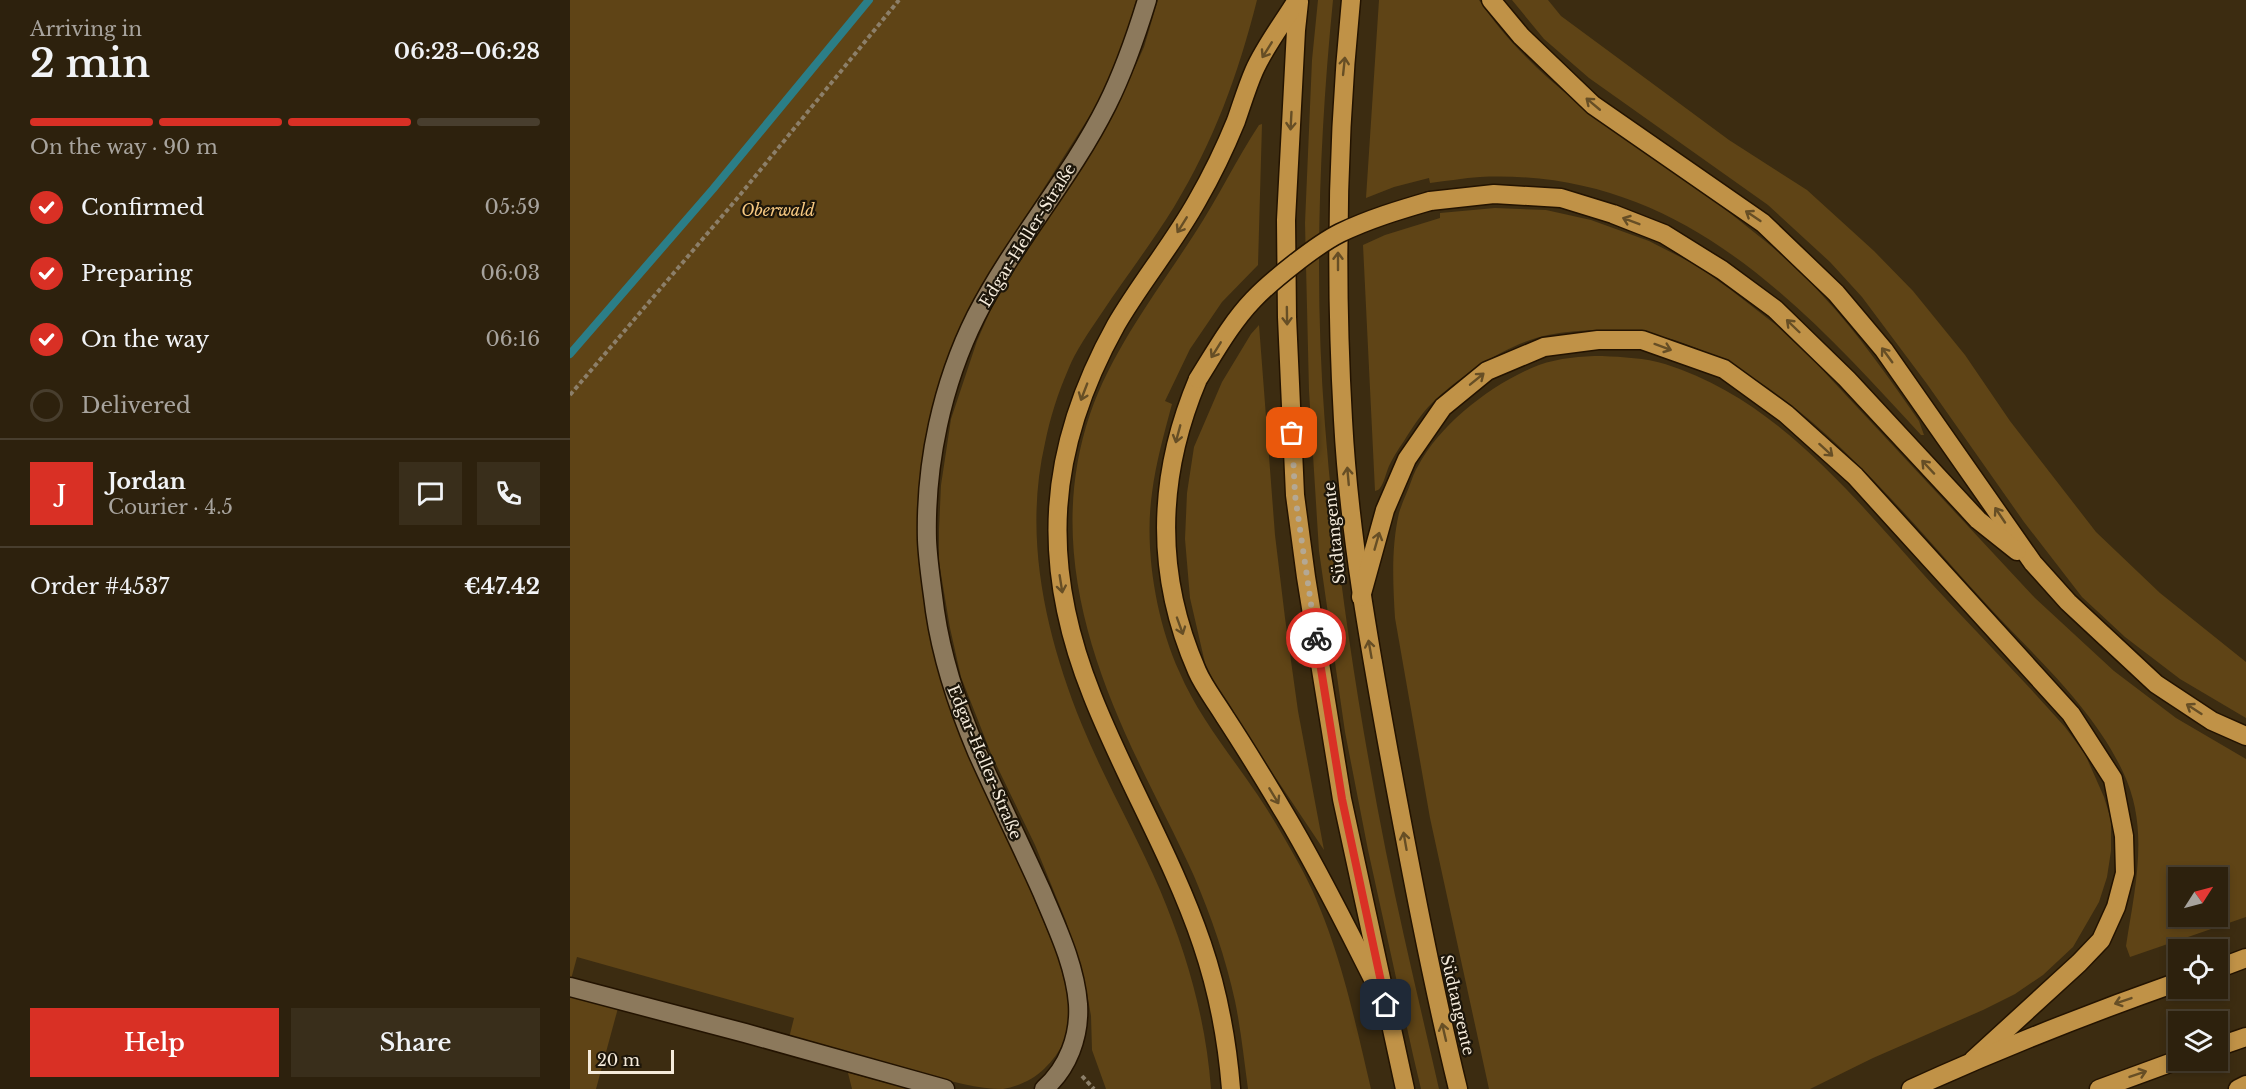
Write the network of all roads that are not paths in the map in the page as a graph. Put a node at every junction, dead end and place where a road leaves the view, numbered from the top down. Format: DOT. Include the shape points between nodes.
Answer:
graph roads {
  1 [pos="1147,0"];
  2 [pos="1298,0"];
  3 [pos="1351,0"];
  4 [pos="1491,0"];
  5 [pos="2033,563"];
  6 [pos="1360,597"];
  7 [pos="2246,736"];
  8 [pos="2246,958"];
  9 [pos="2228,965"];
  10 [pos="2168,986"];
  11 [pos="570,987"];
  12 [pos="1386,1005"];
  13 [pos="2246,1037"];
  14 [pos="2228,1043"];
  15 [pos="1973,1060"];
  16 [pos="2168,1064"];
  17 [pos="2246,1085"];
  18 [pos="945,1089"];
  19 [pos="1044,1089"];
  20 [pos="1231,1089"];
  21 [pos="1405,1089"];
  22 [pos="1458,1089"];
  23 [pos="1911,1089"];
  24 [pos="2099,1089"];
  25 [pos="2238,1089"];
  1 -- 19 [label="lane, Edgar-Heller-Straße" via="1134,45 1106,106 976,317 956,362 936,430 930,478 927,540 935,614 949,676 976,750 1070,961 1078,1005 1075,1035 1065,1065"];
  2 -- 12 [label="highway, Südtangente, one-way" via="1286,220 1295,495 1342,799"];
  2 -- 20 [label="highway, one-way" via="1255,70 1201,195 1118,323 1088,381 1065,451 1057,510 1059,574 1073,638 1092,695 1202,944 1220,1005"];
  6 -- 3 [label="highway, Südtangente, one-way" via="1343,422 1339,312 1339,170"];
  5 -- 4 [label="highway, one-way" via="1884,350 1836,293 1763,223 1593,105 1521,36"];
  7 -- 5 [label="highway, one-way" via="2212,721 2156,684 2068,602"];
  5 -- 12 [label="highway, one-way, bridge" via="1978,520 1847,379 1775,309 1664,234 1561,198 1494,194 1430,201 1337,234 1253,300 1198,379 1174,450 1166,502 1166,560 1174,609 1197,672 1308,852"];
  6 -- 15 [label="highway, one-way" via="1385,510 1407,459 1443,407 1487,371 1544,347 1598,340 1642,340 1724,369 1786,414 1855,476 2071,714 2113,778 2124,836 2125,873 2109,924 2079,963"];
  22 -- 6 [label="highway, Südtangente, one-way" via="1424,943"];
  8 -- 9 [label="highway"];
  10 -- 15 [label="highway, one-way"];
  11 -- 18 [label="lane"];
  12 -- 21 [label="highway, Südtangente"];
  13 -- 14 [label="highway"];
  15 -- 23 [label="highway"];
  24 -- 16 [label="highway, one-way"];
  17 -- 25 [label="highway"];
}
